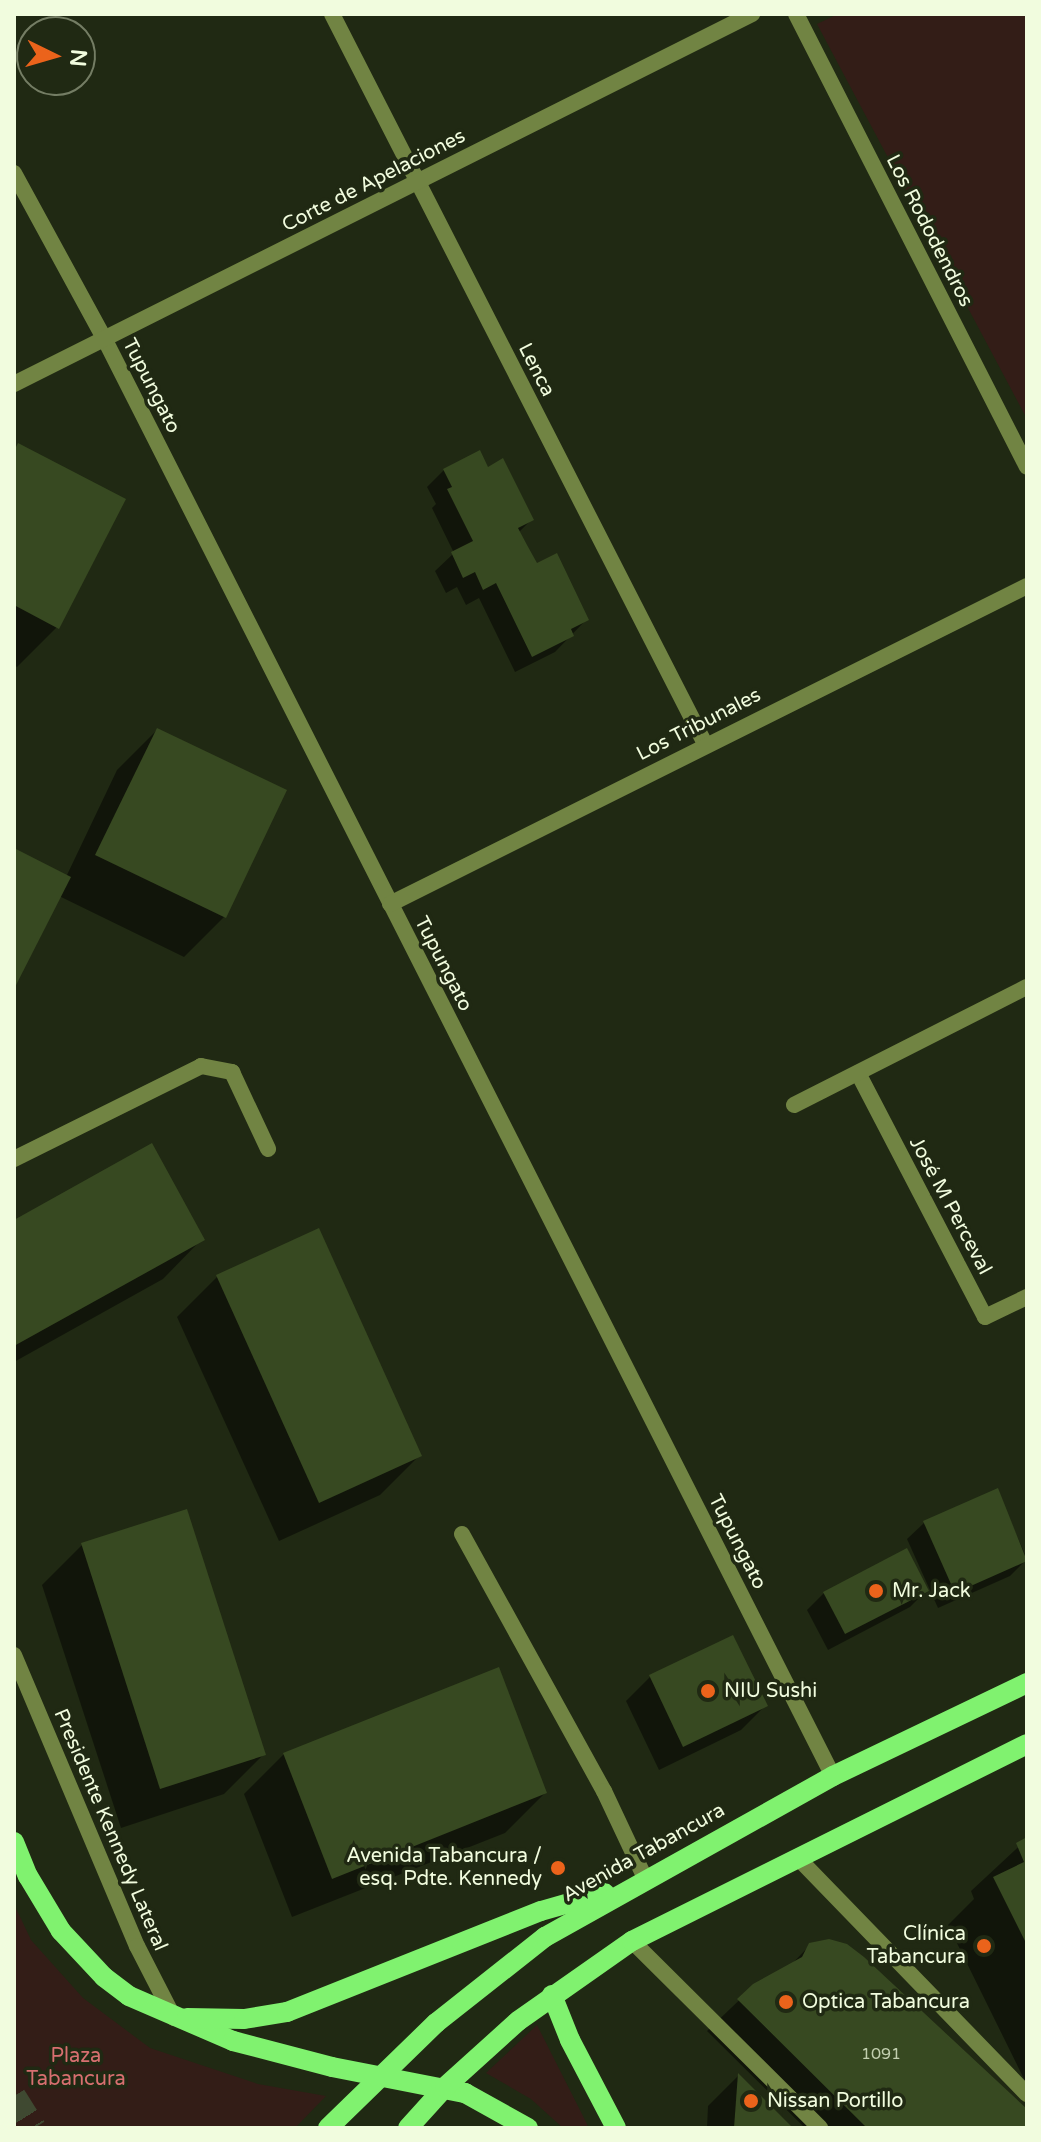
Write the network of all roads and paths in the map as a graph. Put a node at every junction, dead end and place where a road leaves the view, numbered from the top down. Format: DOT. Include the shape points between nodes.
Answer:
graph roads {
  1 [pos="332,14"];
  2 [pos="752,14"];
  3 [pos="796,14"];
  4 [pos="14,173"];
  5 [pos="417,181"];
  6 [pos="105,340"];
  7 [pos="14,384"];
  8 [pos="1027,467"];
  9 [pos="1027,586"];
  10 [pos="705,744"];
  11 [pos="390,904"];
  12 [pos="1027,987"];
  13 [pos="858,1073"];
  14 [pos="794,1105"];
  15 [pos="268,1149"];
  16 [pos="14,1159"];
  17 [pos="1027,1297"];
  18 [pos="462,1534"];
  19 [pos="14,1655"];
  20 [pos="1027,1683"];
  21 [pos="1027,1744"];
  22 [pos="833,1776"];
  23 [pos="14,1842"];
  24 [pos="798,1858"];
  25 [pos="638,1882"];
  26 [pos="632,1941"];
  27 [pos="552,1995"];
  28 [pos="174,2018"];
  29 [pos="378,2076"];
  30 [pos="445,2087"];
  31 [pos="1027,2094"];
  32 [pos="328,2128"];
  33 [pos="408,2128"];
  34 [pos="528,2128"];
  35 [pos="616,2128"];
  36 [pos="820,2128"];
  1 -- 5 [label="street, Lenca"];
  2 -- 5 [label="street, Corte de Apelaciones"];
  3 -- 8 [label="street, Los Rododendros"];
  4 -- 6 [label="street, Tupungato"];
  5 -- 6 [label="street, Corte de Apelaciones"];
  5 -- 10 [label="street, Lenca"];
  6 -- 7 [label="street, Corte de Apelaciones"];
  6 -- 11 [label="street, Tupungato"];
  9 -- 10 [label="street, Los Tribunales"];
  10 -- 11 [label="street, Los Tribunales"];
  11 -- 22 [label="street, Tupungato"];
  12 -- 13 [label="street"];
  13 -- 14 [label="street"];
  13 -- 17 [label="street, José M Perceval" via="985,1317"];
  15 -- 16 [label="street" via="232,1072 201,1066"];
  18 -- 25 [label="street" via="604,1791"];
  19 -- 28 [label="street, Presidente Kennedy Lateral" via="137,1946"];
  20 -- 22 [label="main road, Avenida Tabancura"];
  21 -- 24 [label="main road"];
  22 -- 25 [label="main road, Avenida Tabancura"];
  23 -- 28 [label="main road" via="43,1903 81,1955 129,1996"];
  24 -- 26 [label="main road"];
  24 -- 31 [label="street"];
  25 -- 28 [label="main road" via="541,1911 287,2012 244,2019"];
  25 -- 29 [label="main road, Avenida Tabancura" via="545,1937"];
  26 -- 27 [label="main road"];
  26 -- 36 [label="street"];
  27 -- 30 [label="main road"];
  27 -- 35 [label="main road"];
  28 -- 29 [label="main road" via="248,2045"];
  29 -- 30 [label="main road"];
  29 -- 32 [label="main road, Avenida Tabancura"];
  30 -- 33 [label="main road"];
  30 -- 34 [label="main road" via="486,2102"];
}
